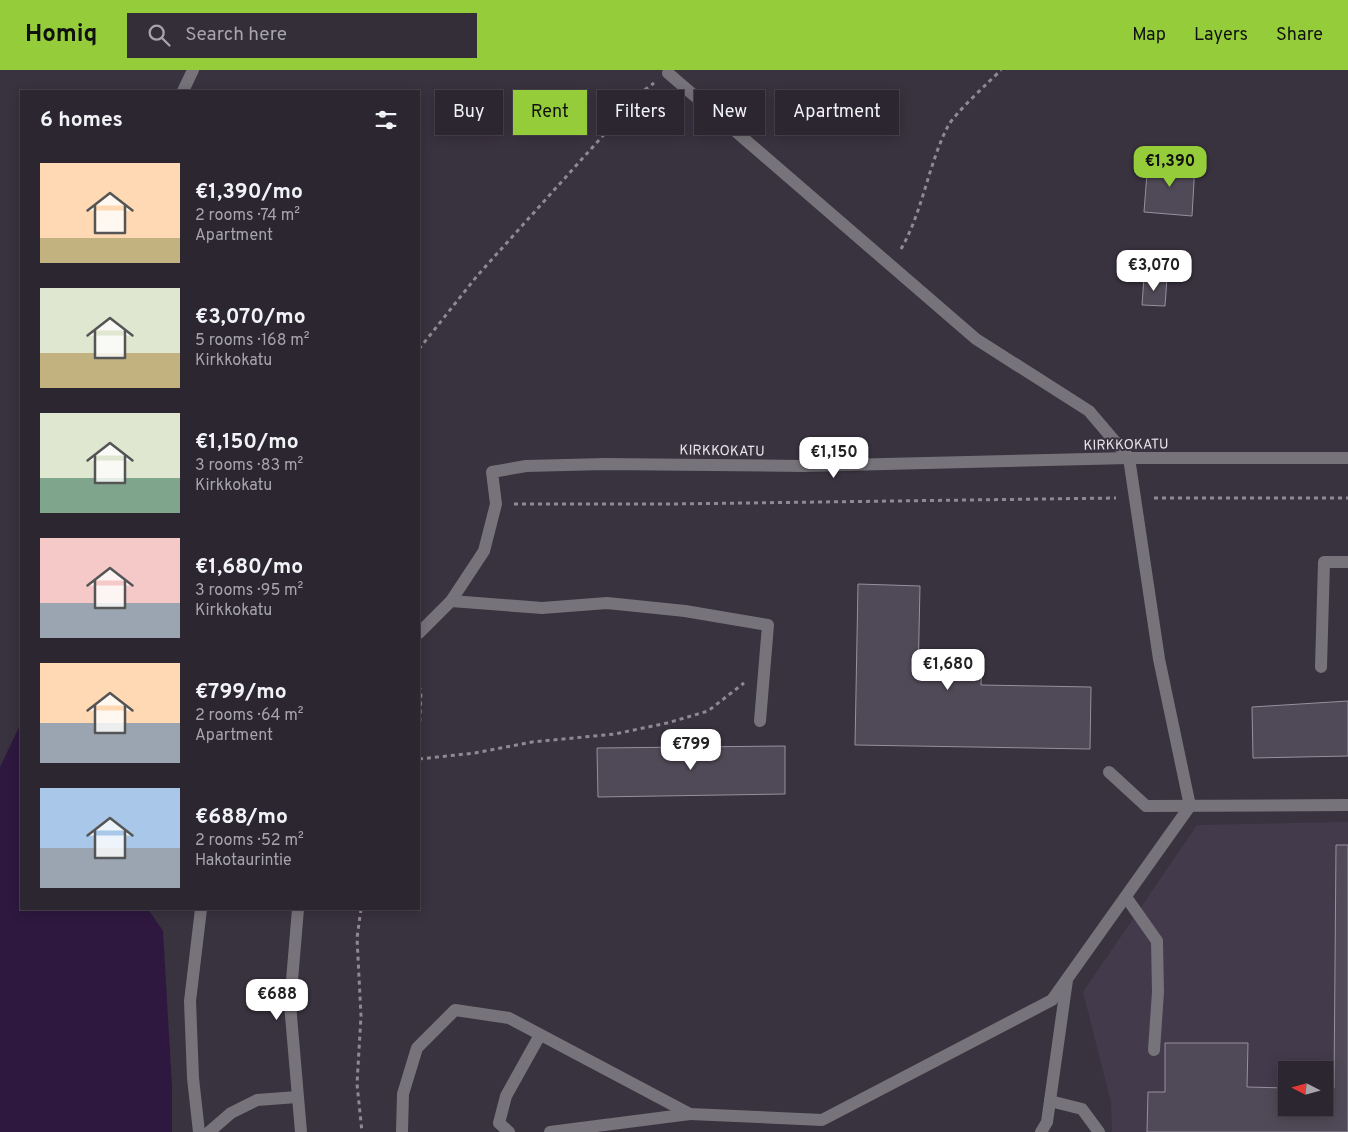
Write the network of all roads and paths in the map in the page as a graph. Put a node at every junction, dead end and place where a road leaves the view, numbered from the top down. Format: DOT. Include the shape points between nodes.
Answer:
graph roads {
  1 [pos="194,70"];
  2 [pos="1002,70"];
  3 [pos="668,74"];
  4 [pos="184,90"];
  5 [pos="891,266"];
  6 [pos="420,348"];
  7 [pos="1129,458"];
  8 [pos="1348,458"];
  9 [pos="1135,498"];
  10 [pos="1348,498"];
  11 [pos="496,504"];
  12 [pos="1348,562"];
  13 [pos="451,601"];
  14 [pos="420,633"];
  15 [pos="764,667"];
  16 [pos="1321,667"];
  17 [pos="420,689"];
  18 [pos="420,715"];
  19 [pos="760,721"];
  20 [pos="420,759"];
  21 [pos="1109,772"];
  22 [pos="1348,805"];
  23 [pos="1190,806"];
  24 [pos="1126,897"];
  25 [pos="201,910"];
  26 [pos="298,910"];
  27 [pos="361,910"];
  28 [pos="1068,978"];
  29 [pos="540,1035"];
  30 [pos="1154,1050"];
  31 [pos="297,1097"];
  32 [pos="1050,1101"];
  33 [pos="690,1114"];
  34 [pos="815,1126"];
  35 [pos="199,1132"];
  36 [pos="209,1132"];
  37 [pos="301,1132"];
  38 [pos="362,1132"];
  39 [pos="402,1132"];
  40 [pos="508,1132"];
  41 [pos="550,1132"];
  42 [pos="1041,1132"];
  43 [pos="1099,1132"];
  1 -- 4 [label="street"];
  2 -- 5 [label="path" via="949,124 928,174 912,230"];
  3 -- 5 [label="street"];
  3 -- 6 [label="path" via="642,91 477,276"];
  5 -- 7 [label="street" via="976,338 1089,411"];
  7 -- 8 [label="street, KIRKKOKATU"];
  7 -- 9 [label="street"];
  7 -- 11 [label="street, KIRKKOKATU" via="804,466 526,466 492,472"];
  9 -- 10 [label="path"];
  9 -- 11 [label="path"];
  9 -- 23 [label="street" via="1159,659"];
  11 -- 13 [label="street, KIRKKOKATU" via="484,550"];
  12 -- 16 [label="street" via="1324,562"];
  13 -- 14 [label="street, KIRKKOKATU"];
  13 -- 15 [label="street" via="542,608 607,603 685,611 768,625"];
  15 -- 19 [label="street"];
  15 -- 20 [label="path" via="708,711 667,723 615,734 532,742"];
  17 -- 18 [label="path"];
  21 -- 23 [label="street" via="1146,806"];
  22 -- 23 [label="street"];
  23 -- 24 [label="street"];
  24 -- 28 [label="street"];
  24 -- 30 [label="street" via="1157,941"];
  25 -- 35 [label="street" via="190,1000"];
  26 -- 31 [label="street" via="290,1004"];
  27 -- 38 [label="path" via="357,938 361,1016 357,1084"];
  28 -- 32 [label="street"];
  28 -- 34 [label="street" via="1052,1000"];
  29 -- 33 [label="street"];
  29 -- 39 [label="street" via="509,1018 455,1010 417,1048 403,1094"];
  29 -- 40 [label="street" via="506,1096 499,1123"];
  31 -- 36 [label="street" via="258,1100 231,1114"];
  31 -- 37 [label="street"];
  32 -- 42 [label="street" via="1047,1122"];
  32 -- 43 [label="street" via="1082,1109"];
  33 -- 34 [label="street"];
  33 -- 41 [label="street"];
}
